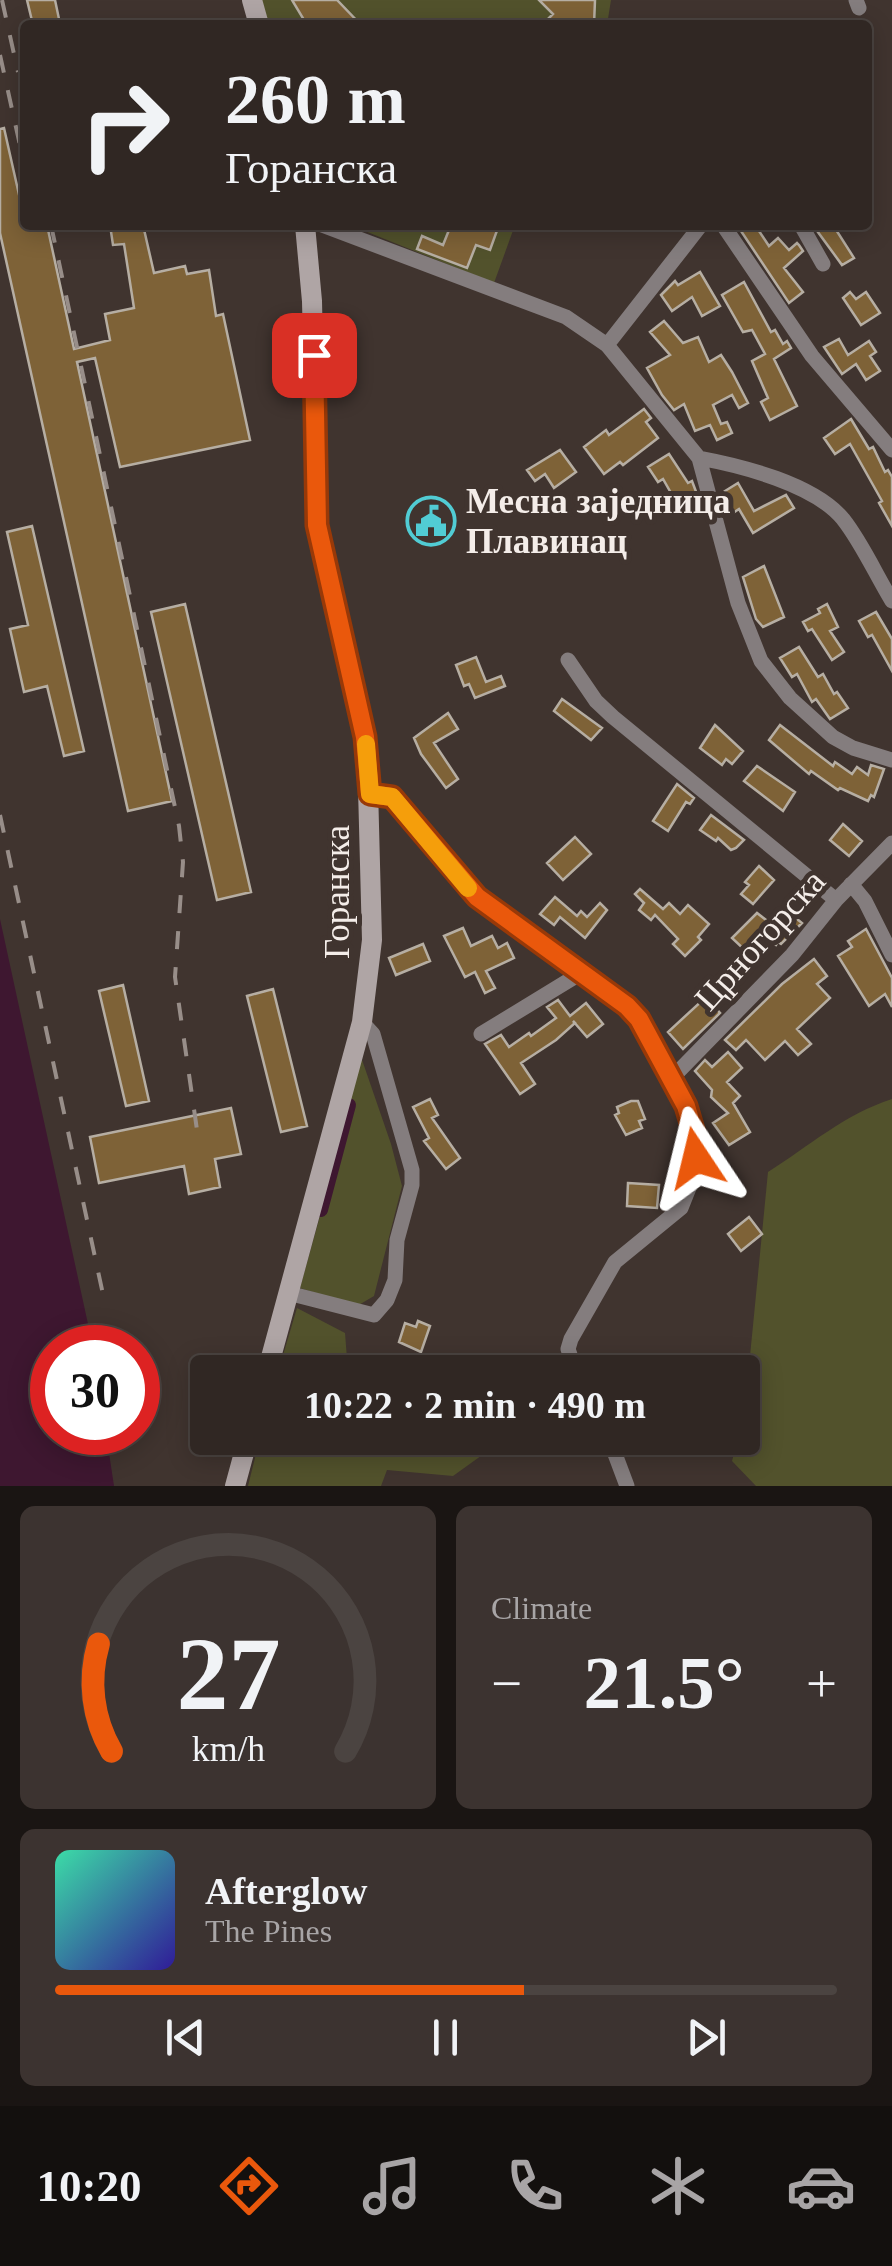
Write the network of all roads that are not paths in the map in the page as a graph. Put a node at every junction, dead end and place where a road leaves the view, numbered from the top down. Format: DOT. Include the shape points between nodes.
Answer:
graph roads {
  1 [pos="305,230"];
  2 [pos="335,230"];
  3 [pos="697,230"];
  4 [pos="726,230"];
  5 [pos="804,230"];
  6 [pos="823,264"];
  7 [pos="607,345"];
  8 [pos="892,450"];
  9 [pos="699,458"];
  10 [pos="892,601"];
  11 [pos="568,660"];
  12 [pos="892,760"];
  13 [pos="370,794"];
  14 [pos="892,843"];
  15 [pos="851,884"];
  16 [pos="836,900"];
  17 [pos="892,955"];
  18 [pos="582,973"];
  19 [pos="362,1022"];
  20 [pos="480,1034"];
  21 [pos="672,1078"];
  22 [pos="288,1292"];
  23 [pos="272,1355"];
  24 [pos="570,1355"];
  25 [pos="243,1455"];
  26 [pos="616,1455"];
  27 [pos="235,1486"];
  28 [pos="628,1486"];
  1 -- 13 [label="main road, Горанска" via="317,525 365,737"];
  2 -- 7 [label="street" via="552,311"];
  3 -- 7 [label="street"];
  4 -- 8 [label="street" via="812,356"];
  5 -- 6 [label="street"];
  7 -- 9 [label="street"];
  9 -- 10 [label="street" via="773,478 823,502 844,520"];
  9 -- 12 [label="street" via="738,603 761,661 832,737"];
  11 -- 16 [label="street" via="612,717"];
  13 -- 18 [label="street" via="392,797 477,897"];
  13 -- 19 [label="main road, Горанска" via="372,940"];
  14 -- 15 [label="street, Црногорска"];
  15 -- 16 [label="street, Црногорска"];
  15 -- 17 [label="street"];
  16 -- 21 [label="street, Црногорска"];
  18 -- 20 [label="street"];
  18 -- 21 [label="street" via="639,1019"];
  19 -- 22 [label="main road, Горанска"];
  19 -- 22 [label="street" via="373,1034 412,1170 394,1280 374,1315"];
  21 -- 24 [label="street" via="696,1140 689,1193 681,1208 604,1276 571,1340"];
  22 -- 23 [label="main road, Горанска"];
  25 -- 27 [label="main road"];
  26 -- 28 [label="street"];
}
